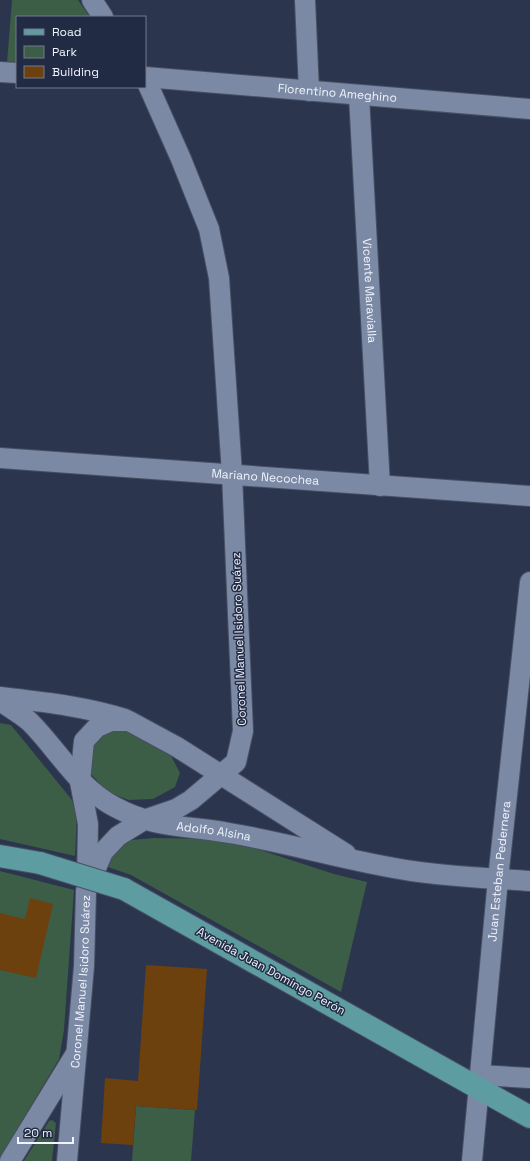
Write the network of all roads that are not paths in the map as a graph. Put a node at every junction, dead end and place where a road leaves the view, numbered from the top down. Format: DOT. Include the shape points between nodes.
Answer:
graph roads {
  1 [pos="92,0"];
  2 [pos="305,0"];
  3 [pos="102,16"];
  4 [pos="0,72"];
  5 [pos="16,73"];
  6 [pos="146,78"];
  7 [pos="146,80"];
  8 [pos="309,90"];
  9 [pos="359,96"];
  10 [pos="530,109"];
  11 [pos="0,458"];
  12 [pos="232,474"];
  13 [pos="380,486"];
  14 [pos="530,496"];
  15 [pos="530,582"];
  16 [pos="0,697"];
  17 [pos="524,700"];
  18 [pos="0,701"];
  19 [pos="129,721"];
  20 [pos="223,775"];
  21 [pos="80,782"];
  22 [pos="144,820"];
  23 [pos="0,856"];
  24 [pos="357,861"];
  25 [pos="498,879"];
  26 [pos="530,881"];
  27 [pos="86,891"];
  28 [pos="77,1052"];
  29 [pos="530,1078"];
  30 [pos="480,1081"];
  31 [pos="530,1117"];
  32 [pos="10,1161"];
  33 [pos="67,1161"];
  34 [pos="472,1161"];
  1 -- 3 [label="street"];
  2 -- 8 [label="street"];
  4 -- 5 [label="street"];
  6 -- 8 [label="street, Florentino Ameghino"];
  7 -- 12 [label="street, Coronel Manuel Isidoro Suárez" via="209,229 219,278"];
  8 -- 9 [label="street, Florentino Ameghino"];
  9 -- 10 [label="street, Florentino Ameghino"];
  9 -- 13 [label="street, Vicente Maravialla"];
  11 -- 12 [label="street, Mariano Necochea"];
  12 -- 13 [label="street, Mariano Necochea"];
  12 -- 20 [label="street, Coronel Manuel Isidoro Suárez" via="243,731 236,762"];
  13 -- 14 [label="street, Mariano Necochea"];
  15 -- 17 [label="street, Juan Esteban Pedernera"];
  16 -- 19 [label="street, Adolfo Alsina" via="102,711"];
  17 -- 25 [label="street, Juan Esteban Pedernera"];
  18 -- 21 [label="street, Adolfo Alsina" via="28,721 54,748"];
  19 -- 20 [label="street, Adolfo Alsina"];
  19 -- 21 [label="street, Adolfo Alsina" via="111,721 97,727 84,742"];
  20 -- 22 [label="street, Coronel Manuel Isidoro Suárez" via="176,809"];
  20 -- 24 [label="street, Adolfo Alsina"];
  21 -- 22 [label="street, Adolfo Alsina" via="113,807"];
  21 -- 27 [label="street, Adolfo Alsina" via="88,824"];
  22 -- 24 [label="street, Adolfo Alsina" via="176,827 228,832"];
  22 -- 27 [label="street, Coronel Manuel Isidoro Suárez" via="118,836 103,852"];
  23 -- 30 [label="main road, Avenida Juan Domingo Perón, bridge" via="40,863 124,890"];
  24 -- 25 [label="street, Adolfo Alsina" via="413,871"];
  25 -- 26 [label="street, Adolfo Alsina"];
  25 -- 30 [label="street, Juan Esteban Pedernera"];
  27 -- 28 [label="street, Coronel Manuel Isidoro Suárez" via="84,966"];
  28 -- 32 [label="street"];
  28 -- 33 [label="street, Coronel Manuel Isidoro Suárez"];
  29 -- 30 [label="street"];
  30 -- 31 [label="main road, Avenida Juan Domingo Perón"];
  30 -- 34 [label="street, Juan Esteban Pedernera"];
}
